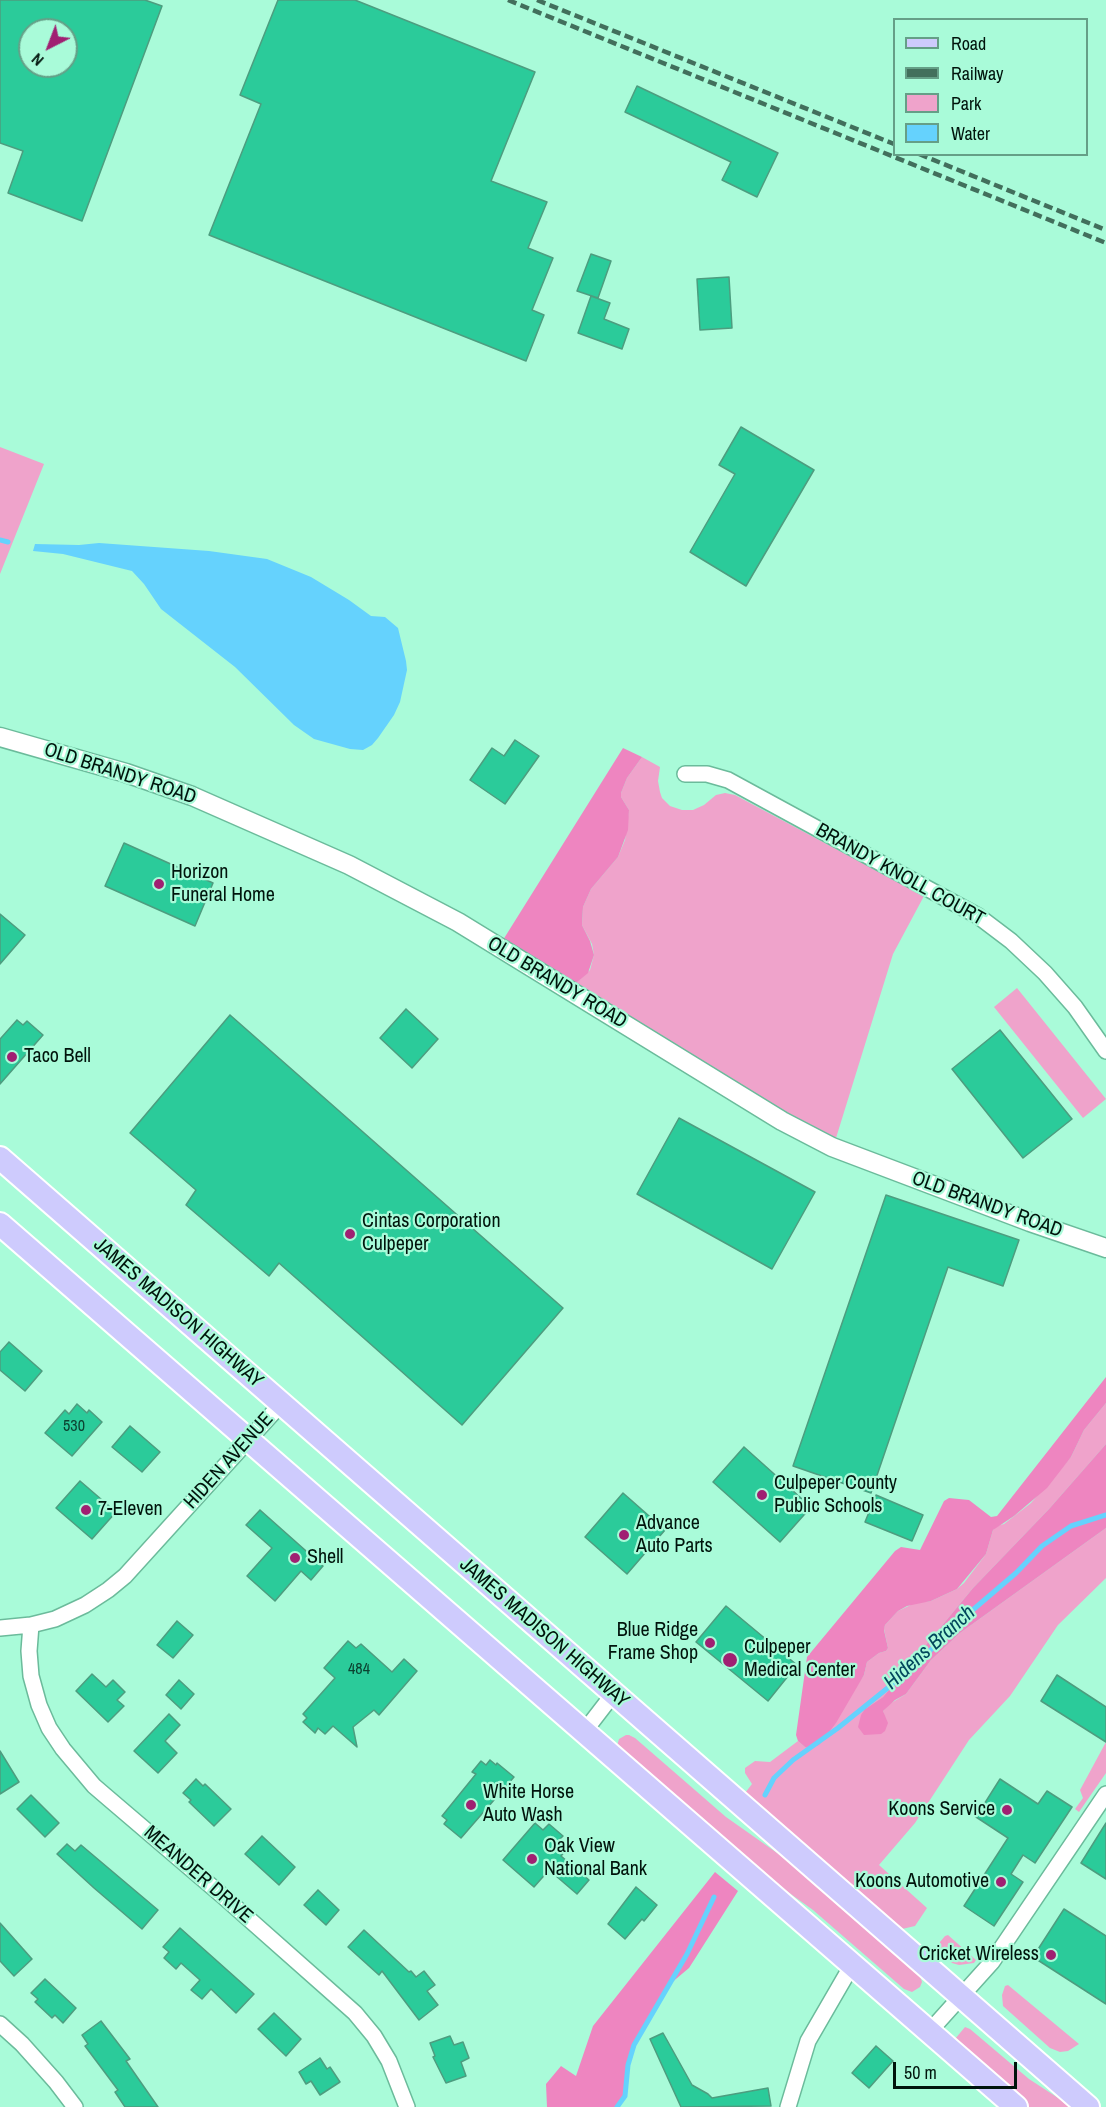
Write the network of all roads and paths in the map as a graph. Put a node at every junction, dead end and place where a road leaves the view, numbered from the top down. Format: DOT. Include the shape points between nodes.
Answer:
graph roads {
  1 [pos="0,737"];
  2 [pos="686,774"];
  3 [pos="1106,1051"];
  4 [pos="0,1158"];
  5 [pos="0,1224"];
  6 [pos="1106,1248"];
  7 [pos="281,1404"];
  8 [pos="248,1440"];
  9 [pos="31,1625"];
  10 [pos="0,1628"];
  11 [pos="614,1693"];
  12 [pos="584,1732"];
  13 [pos="1106,1794"];
  14 [pos="852,1965"];
  15 [pos="961,1996"];
  16 [pos="0,2025"];
  17 [pos="929,2032"];
  18 [pos="75,2107"];
  19 [pos="407,2107"];
  20 [pos="788,2107"];
  21 [pos="1016,2107"];
  22 [pos="1088,2107"];
  1 -- 6 [label="street, OLD BRANDY ROAD" via="192,796 328,856 458,922 782,1121 825,1143"];
  2 -- 3 [label="street, BRANDY KNOLL COURT" via="728,780 978,916 1045,973"];
  4 -- 7 [label="main road, JAMES MADISON HIGHWAY"];
  5 -- 8 [label="main road"];
  7 -- 8 [label="street, HIDEN AVENUE"];
  7 -- 11 [label="main road, JAMES MADISON HIGHWAY"];
  8 -- 9 [label="street, HIDEN AVENUE" via="125,1576 75,1610"];
  8 -- 12 [label="main road"];
  9 -- 10 [label="street, HIDEN AVENUE"];
  9 -- 19 [label="street, MEANDER DRIVE" via="31,1676 49,1728 63,1749 94,1786 355,2013 389,2061"];
  11 -- 12 [label="street"];
  11 -- 15 [label="main road, JAMES MADISON HIGHWAY"];
  12 -- 14 [label="main road"];
  13 -- 15 [label="street" via="992,1962"];
  14 -- 17 [label="main road"];
  14 -- 20 [label="street" via="808,2041"];
  15 -- 17 [label="street"];
  15 -- 22 [label="main road, JAMES MADISON HIGHWAY"];
  16 -- 18 [label="street" via="22,2044"];
  17 -- 21 [label="main road"];
}
